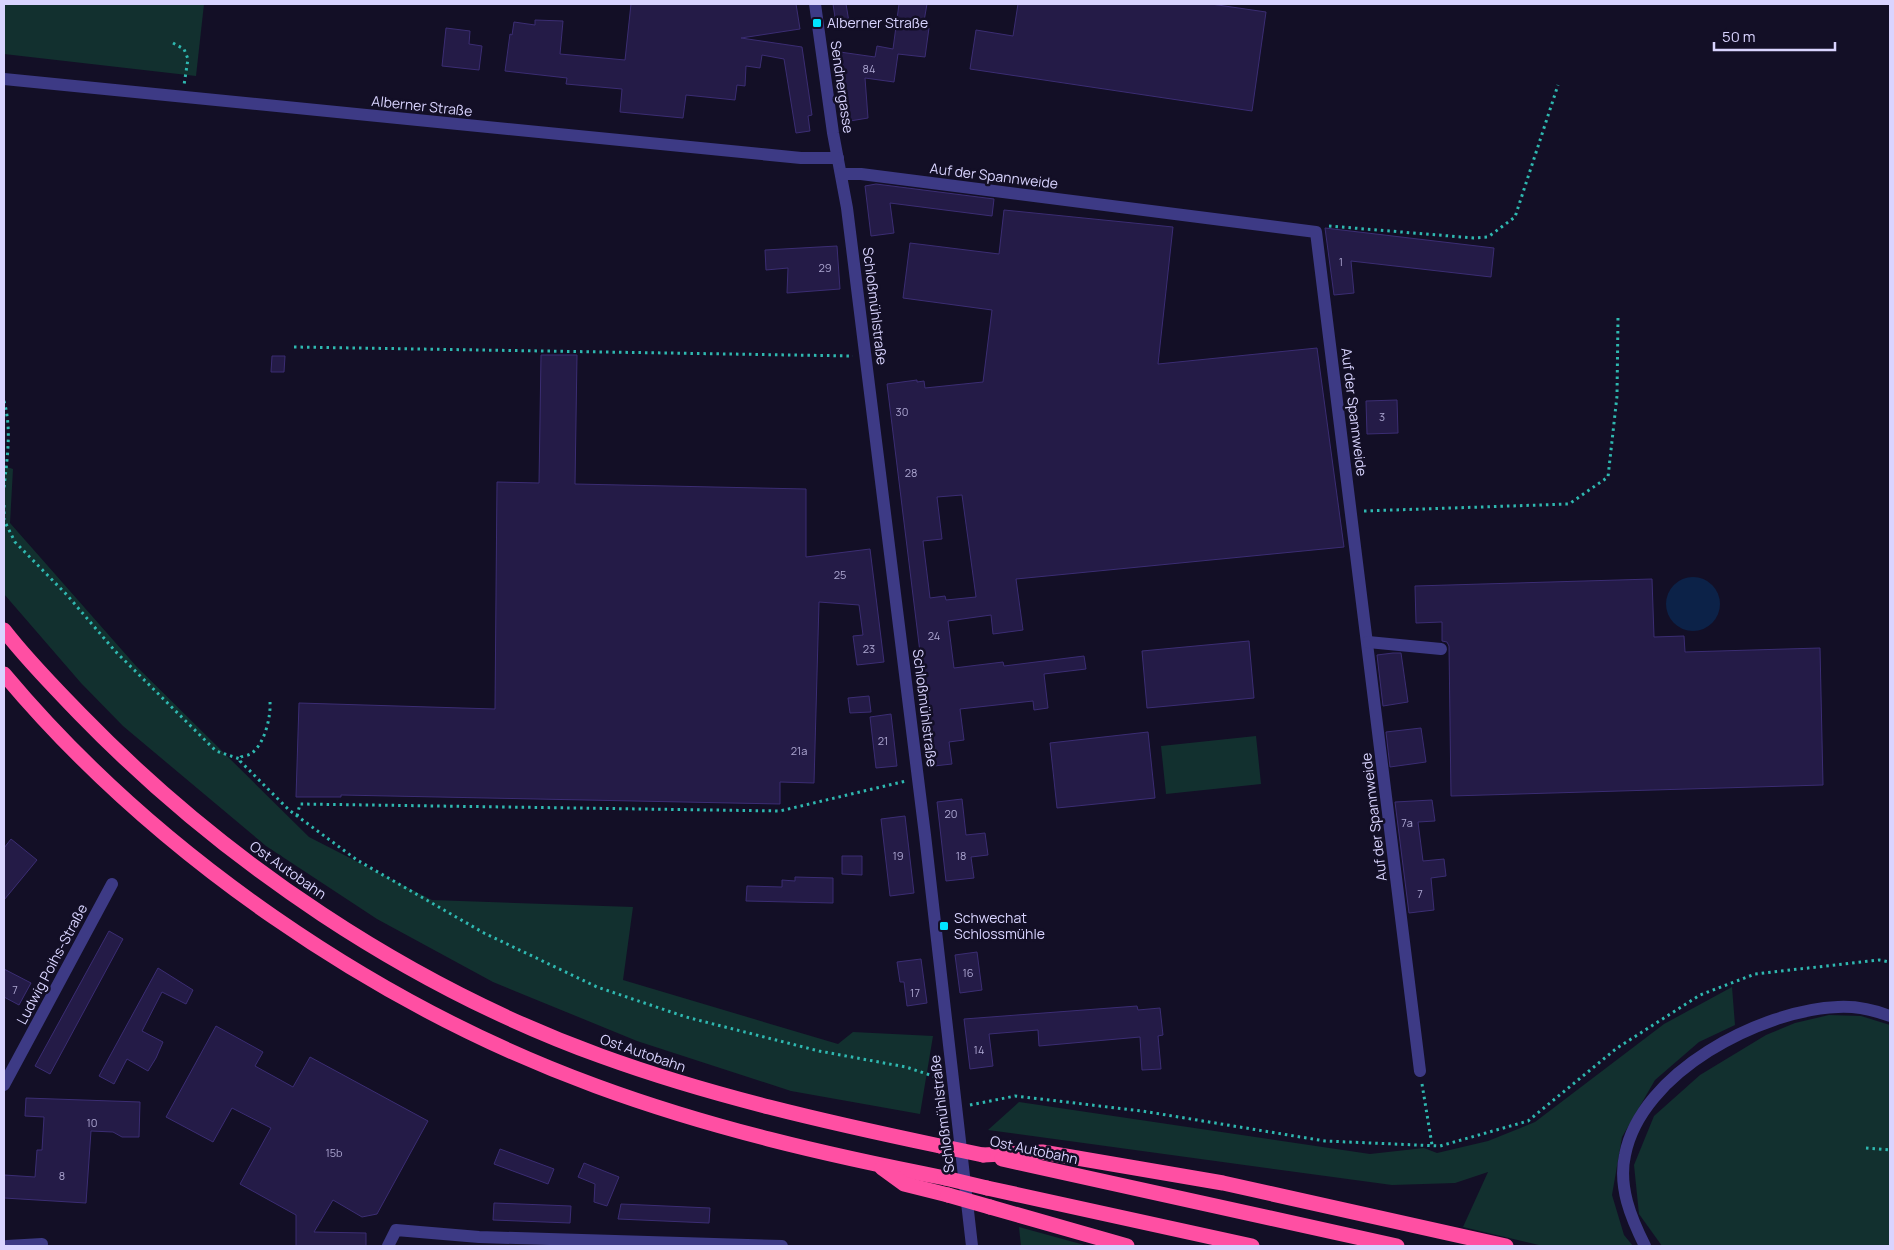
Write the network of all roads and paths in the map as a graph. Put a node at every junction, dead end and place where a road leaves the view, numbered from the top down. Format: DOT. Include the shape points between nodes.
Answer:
graph roads {
  1 [pos="815,4"];
  2 [pos="174,43"];
  3 [pos="4,79"];
  4 [pos="1558,85"];
  5 [pos="181,97"];
  6 [pos="838,158"];
  7 [pos="841,174"];
  8 [pos="1316,232"];
  9 [pos="1618,317"];
  10 [pos="294,347"];
  11 [pos="866,356"];
  12 [pos="4,401"];
  13 [pos="4,488"];
  14 [pos="4,505"];
  15 [pos="1351,511"];
  16 [pos="4,630"];
  17 [pos="1368,642"];
  18 [pos="1441,649"];
  19 [pos="4,674"];
  20 [pos="270,702"];
  21 [pos="240,759"];
  22 [pos="918,778"];
  23 [pos="297,816"];
  24 [pos="112,884"];
  25 [pos="1890,1016"];
  26 [pos="1420,1071"];
  27 [pos="954,1082"];
  28 [pos="4,1085"];
  29 [pos="1432,1144"];
  30 [pos="1866,1148"];
  31 [pos="1890,1150"];
  32 [pos="984,1155"];
  33 [pos="877,1164"];
  34 [pos="42,1244"];
  35 [pos="7,1246"];
  36 [pos="388,1246"];
  37 [pos="782,1246"];
  38 [pos="972,1246"];
  39 [pos="1127,1246"];
  40 [pos="1252,1246"];
  41 [pos="1397,1246"];
  42 [pos="1506,1246"];
  43 [pos="1645,1246"];
  1 -- 6 [label="street, Sendnergasse"];
  2 -- 5 [label="path" via="184,48 188,59"];
  3 -- 5 [label="street, Alberner Straße"];
  4 -- 8 [label="path" via="1515,217 1488,237 1318,225"];
  5 -- 6 [label="street, Alberner Straße" via="801,158"];
  6 -- 7 [label="street, Sendnergasse"];
  7 -- 8 [label="street, Auf der Spannweide"];
  7 -- 11 [label="street, Schloßmühlstraße"];
  8 -- 15 [label="street, Auf der Spannweide"];
  9 -- 15 [label="path" via="1617,396 1608,477 1569,504"];
  10 -- 11 [label="path"];
  11 -- 22 [label="street, Schloßmühlstraße"];
  12 -- 13 [label="path" via="9,419 9,441"];
  14 -- 21 [label="path" via="4,520 15,542 116,651 216,751"];
  15 -- 17 [label="street, Auf der Spannweide"];
  16 -- 32 [label="highway, Ost Autobahn, bridge" via="105,739 169,798 268,876 391,957 460,994 537,1030 664,1078 772,1108"];
  17 -- 18 [label="street"];
  17 -- 26 [label="street, Auf der Spannweide"];
  19 -- 33 [label="highway" via="79,755 190,853 269,913 383,986 462,1028 596,1086 737,1132"];
  20 -- 21 [label="path" via="271,718 263,736 252,753"];
  21 -- 23 [label="path"];
  22 -- 23 [label="path" via="780,811 300,804"];
  22 -- 27 [label="street, Schloßmühlstraße"];
  23 -- 27 [label="path" via="356,860 459,918 597,987 686,1017 819,1051 906,1067"];
  24 -- 28 [label="street, Ludwig Poihs-Straße"];
  25 -- 43 [label="street" via="1839,1006 1799,1012 1757,1026 1714,1047 1678,1074 1652,1101 1639,1121 1625,1155 1624,1189 1632,1220"];
  26 -- 29 [label="path"];
  27 -- 38 [label="street, Schloßmühlstraße"];
  30 -- 31 [label="path"];
  32 -- 41 [label="highway, Ost Autobahn"];
  32 -- 42 [label="highway" via="1042,1152 1223,1183"];
  33 -- 39 [label="highway, bridge" via="904,1184"];
  33 -- 40 [label="highway, bridge"];
  34 -- 35 [label="street"];
  36 -- 37 [label="street" via="396,1230 507,1238"];
}
